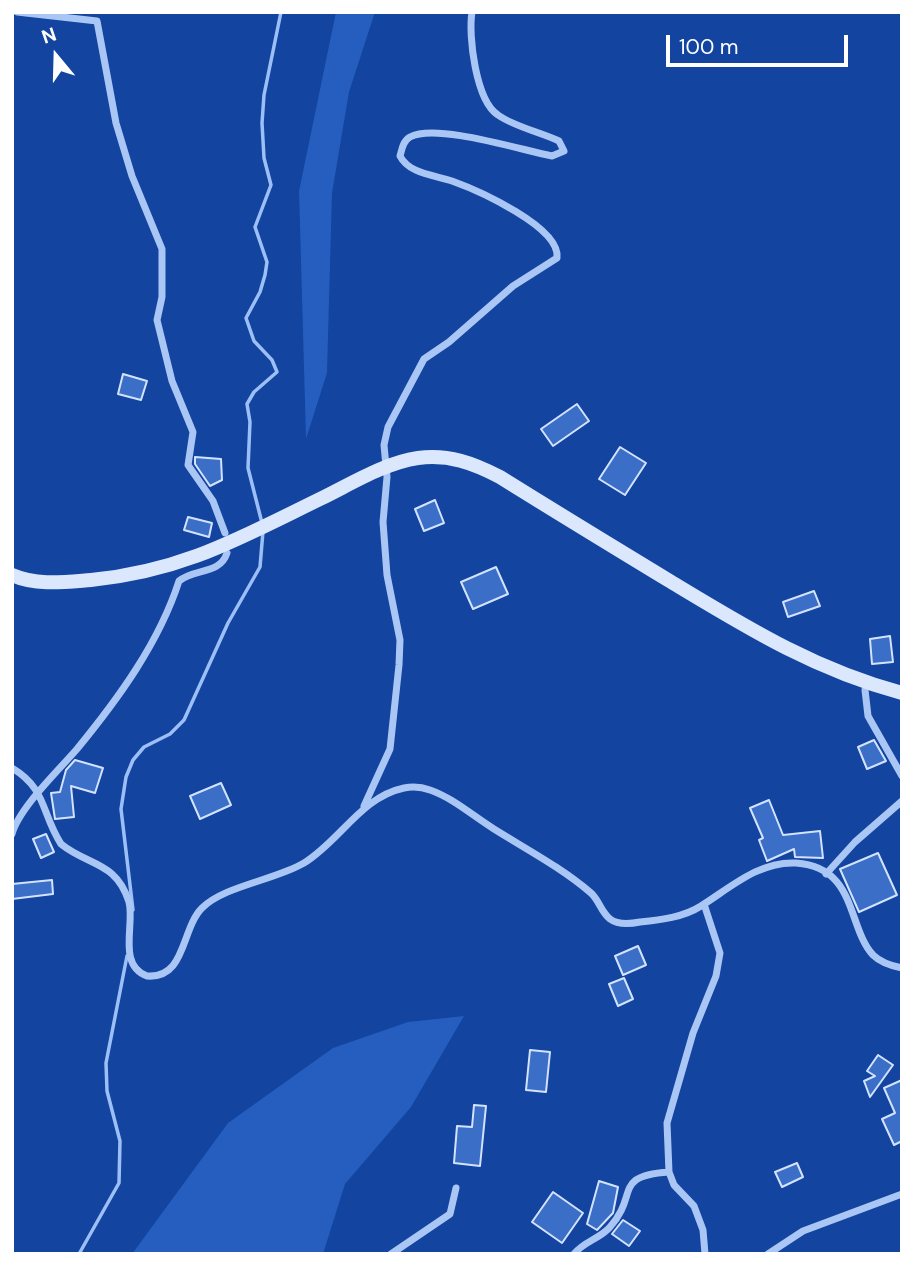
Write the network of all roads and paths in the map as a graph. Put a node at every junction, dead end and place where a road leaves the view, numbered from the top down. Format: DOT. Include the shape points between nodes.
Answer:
graph roads {
  1 [pos="17,12"];
  2 [pos="472,12"];
  3 [pos="387,467"];
  4 [pos="226,544"];
  5 [pos="12,575"];
  6 [pos="865,690"];
  7 [pos="902,693"];
  8 [pos="12,768"];
  9 [pos="902,776"];
  10 [pos="40,793"];
  11 [pos="902,801"];
  12 [pos="363,810"];
  13 [pos="12,834"];
  14 [pos="826,874"];
  15 [pos="705,904"];
  16 [pos="902,968"];
  17 [pos="669,1172"];
  18 [pos="456,1188"];
  19 [pos="902,1194"];
  20 [pos="391,1254"];
  21 [pos="574,1254"];
  22 [pos="705,1254"];
  23 [pos="768,1254"];
  1 -- 4 [label="street" via="97,21 116,123 162,249 162,297 156,320 192,432 188,465 213,501"];
  2 -- 3 [label="street" via="471,51 492,110 559,141 564,151 552,156 464,135 413,136 405,141 400,156 410,168 475,190 517,212 552,241 557,258 513,286 424,359 388,427 384,445"];
  3 -- 4 [label="street"];
  3 -- 7 [label="street" via="437,457 476,465 790,653"];
  3 -- 12 [label="street" via="383,522 400,665 390,749"];
  4 -- 5 [label="street" via="147,573 55,583 25,581"];
  4 -- 10 [label="street" via="224,561 179,581 159,633 97,724"];
  6 -- 9 [label="street" via="868,716"];
  8 -- 10 [label="street"];
  10 -- 12 [label="street" via="61,844 106,867 124,888 131,913 131,957 142,975 154,977 176,963 203,907 302,864 335,841"];
  10 -- 13 [label="street" via="24,809"];
  11 -- 14 [label="street"];
  12 -- 15 [label="street" via="397,790 430,790 557,869 590,893 607,917 618,923 671,917"];
  14 -- 15 [label="street" via="796,863 770,867 727,887"];
  14 -- 16 [label="street" via="848,898 871,953"];
  15 -- 17 [label="street" via="720,953 669,1109"];
  17 -- 21 [label="street" via="634,1178 609,1229 584,1242"];
  17 -- 22 [label="street" via="674,1185 694,1206"];
  18 -- 20 [label="street" via="450,1214"];
  19 -- 23 [label="street" via="803,1231"];
}
